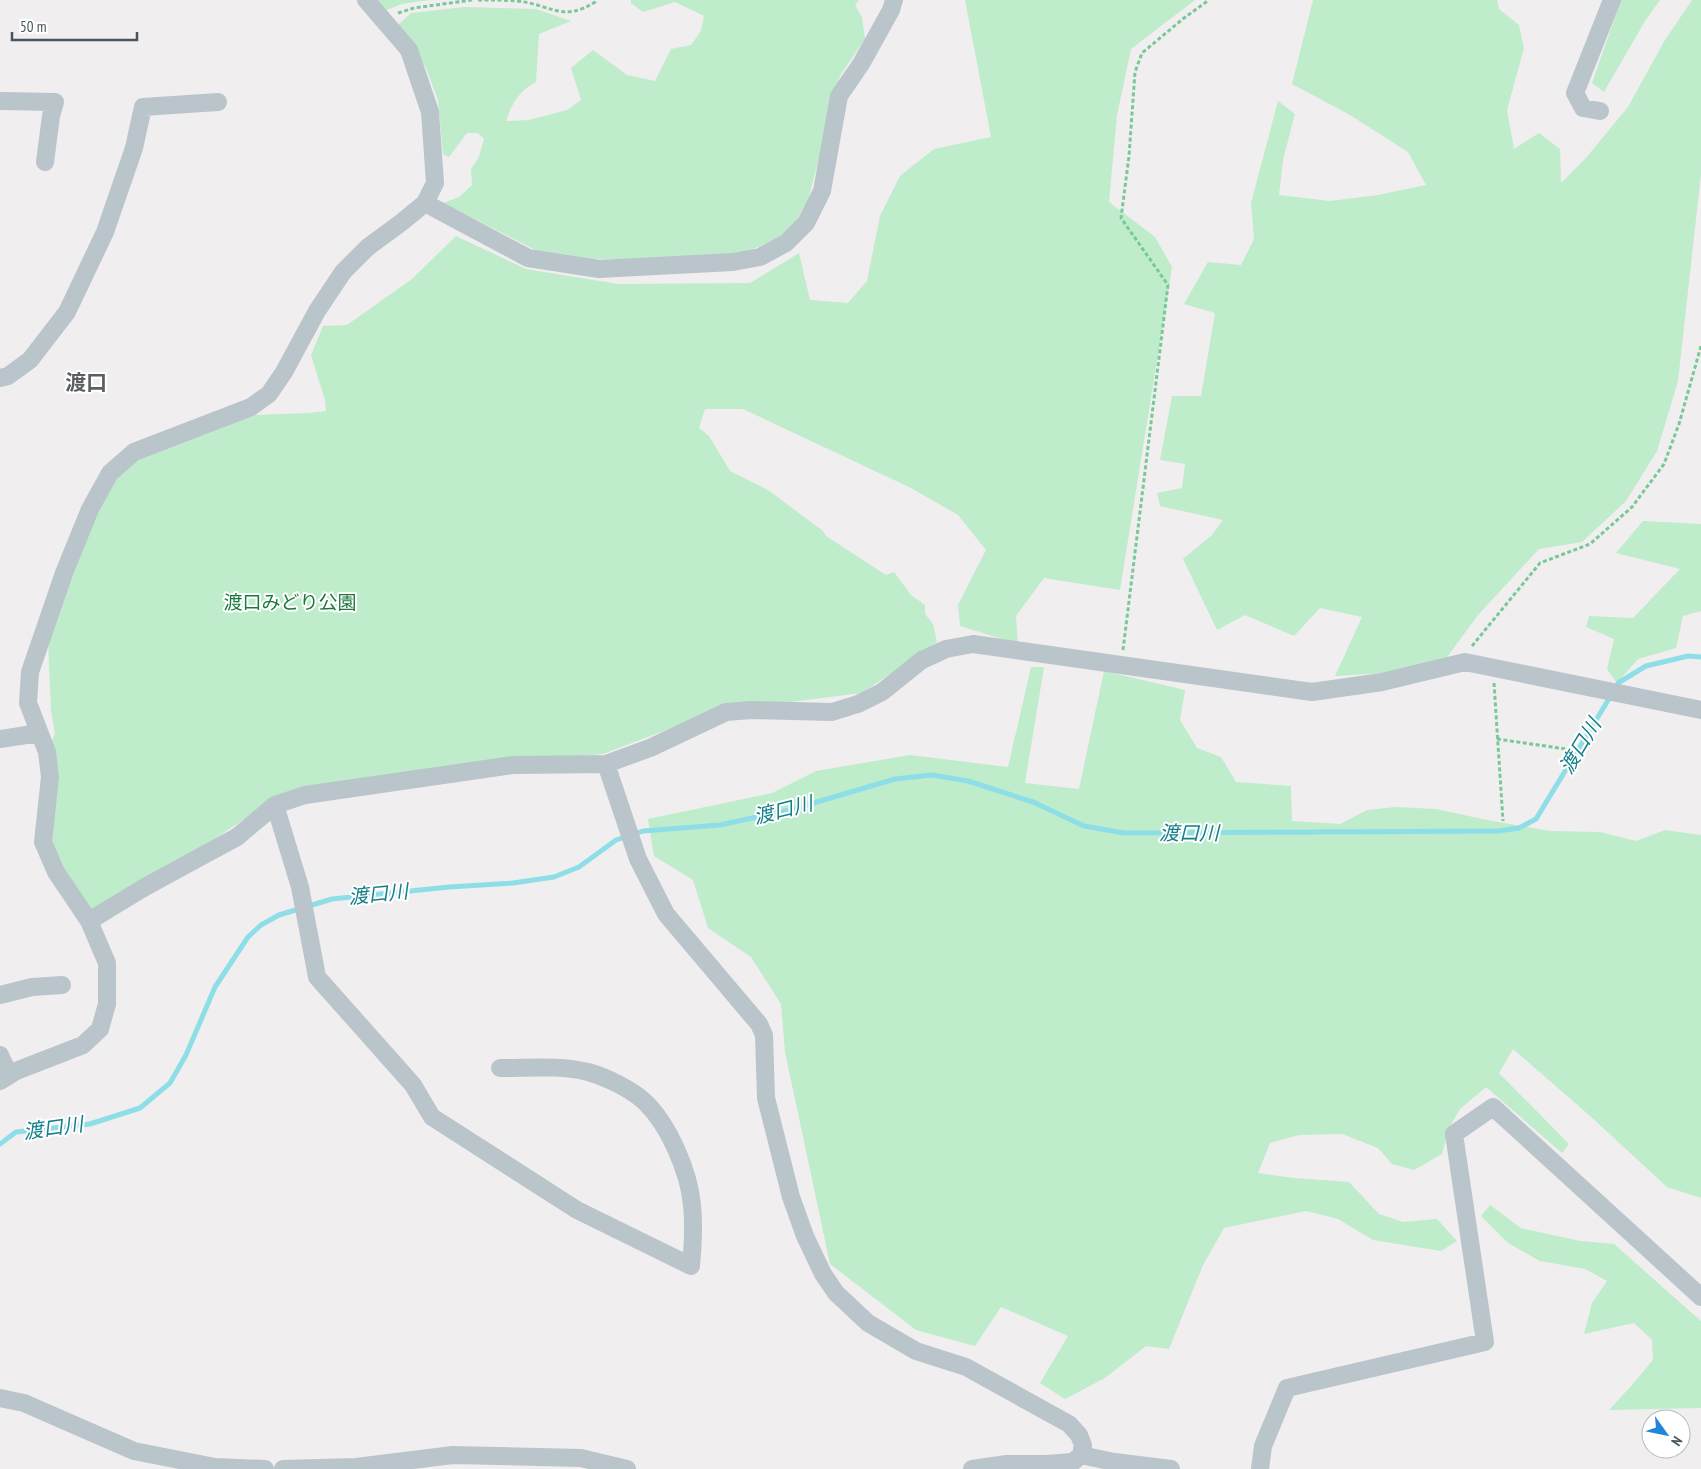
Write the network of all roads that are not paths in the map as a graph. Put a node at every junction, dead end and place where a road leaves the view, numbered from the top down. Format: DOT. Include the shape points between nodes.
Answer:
graph roads {
  1 [pos="366,0"];
  2 [pos="894,0"];
  3 [pos="1612,0"];
  4 [pos="0,101"];
  5 [pos="218,102"];
  6 [pos="1600,111"];
  7 [pos="44,162"];
  8 [pos="425,203"];
  9 [pos="0,378"];
  10 [pos="1701,710"];
  11 [pos="39,733"];
  12 [pos="0,739"];
  13 [pos="606,764"];
  14 [pos="276,805"];
  15 [pos="89,921"];
  16 [pos="62,985"];
  17 [pos="0,995"];
  18 [pos="0,1055"];
  19 [pos="500,1068"];
  20 [pos="4,1078"];
  21 [pos="1701,1297"];
  22 [pos="0,1398"];
  23 [pos="1081,1455"];
  24 [pos="265,1469"];
  25 [pos="283,1469"];
  26 [pos="627,1469"];
  27 [pos="972,1469"];
  28 [pos="1172,1469"];
  29 [pos="1260,1469"];
  1 -- 8 [label="street" via="409,50 430,112 435,183"];
  2 -- 8 [label="street" via="861,64 839,96 822,191 806,223 786,243 760,256 733,262 599,269 528,258"];
  3 -- 6 [label="street" via="1575,93 1583,108"];
  4 -- 7 [label="street" via="55,102"];
  5 -- 9 [label="street" via="143,107 134,148 106,232 67,312 30,360"];
  8 -- 11 [label="street" via="368,247 343,272 316,311 269,394 243,411 134,452 110,473 90,509 30,672 28,704"];
  10 -- 13 [label="street" via="1465,662 1382,682 1312,692 973,644 946,648 922,660 882,692 858,704 832,712 726,712 650,748"];
  11 -- 12 [label="street"];
  11 -- 15 [label="street" via="47,752 50,777 43,842 56,872"];
  13 -- 14 [label="street" via="513,765 305,795"];
  13 -- 23 [label="street" via="638,859 666,914 764,1035 766,1098 791,1197 805,1236 836,1293 868,1323 916,1350 966,1367 1071,1425 1083,1445"];
  14 -- 15 [label="street" via="237,837"];
  14 -- 19 [label="street" via="300,887 317,977 413,1085 432,1117 577,1210 691,1266 692,1204 683,1164 663,1126 645,1102 612,1081 587,1072 558,1068"];
  15 -- 20 [label="street" via="107,963 108,1004 100,1028 83,1045 16,1070"];
  16 -- 17 [label="street" via="32,987"];
  18 -- 20 [label="street"];
  21 -- 29 [label="street" via="1493,1107 1454,1134 1485,1342 1287,1388 1263,1446"];
  22 -- 24 [label="street" via="24,1403 134,1450 215,1467"];
  23 -- 27 [label="street" via="1073,1462 1007,1464"];
  23 -- 28 [label="street"];
  25 -- 26 [label="street" via="356,1467 453,1455 581,1458"];
}
